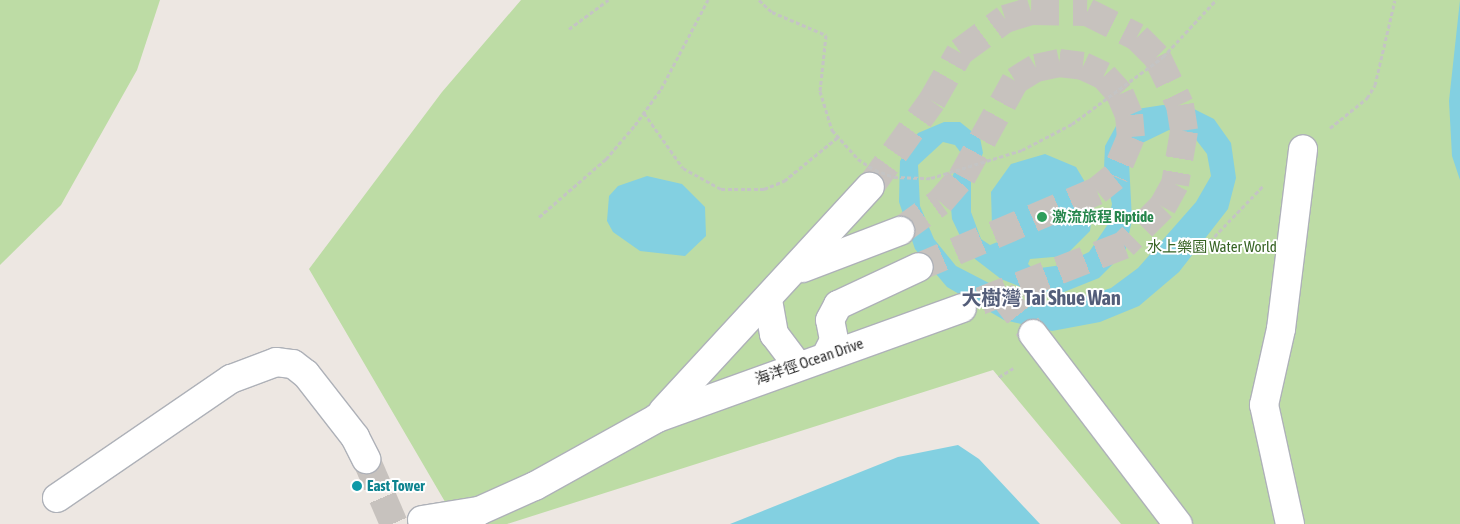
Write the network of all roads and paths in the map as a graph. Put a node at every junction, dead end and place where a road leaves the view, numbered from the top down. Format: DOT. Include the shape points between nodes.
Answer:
graph roads {
  1 [pos="608,0"];
  2 [pos="708,0"];
  3 [pos="758,0"];
  4 [pos="1216,0"];
  5 [pos="1395,0"];
  6 [pos="569,29"];
  7 [pos="1358,106"];
  8 [pos="644,113"];
  9 [pos="838,137"];
  10 [pos="1303,149"];
  11 [pos="870,187"];
  12 [pos="540,217"];
  13 [pos="900,230"];
  14 [pos="919,267"];
  15 [pos="797,270"];
  16 [pos="768,300"];
  17 [pos="962,308"];
  18 [pos="1033,334"];
  19 [pos="828,354"];
  20 [pos="797,365"];
  21 [pos="657,418"];
  22 [pos="366,459"];
  23 [pos="57,498"];
  24 [pos="422,520"];
  25 [pos="1178,524"];
  26 [pos="1290,524"];
  1 -- 6 [label="path"];
  2 -- 8 [label="path"];
  3 -- 9 [label="path, bridge" via="772,12 826,34 820,91 824,111"];
  4 -- 9 [label="path, bridge" via="1164,57 1120,93 1022,150 931,178 913,179 875,170"];
  5 -- 7 [label="path" via="1375,85"];
  8 -- 9 [label="path" via="683,168 721,189 764,188 784,181"];
  8 -- 12 [label="path" via="606,159"];
  10 -- 26 [label="street" via="1281,329 1264,406"];
  11 -- 15 [label="street, 海洋徑 Ocean Drive"];
  13 -- 15 [label="street"];
  14 -- 19 [label="street" via="838,304 830,320 834,340"];
  15 -- 16 [label="street, 海洋徑 Ocean Drive"];
  16 -- 20 [label="street" via="774,334"];
  16 -- 21 [label="street, 海洋徑 Ocean Drive"];
  17 -- 19 [label="street, 海洋徑 Ocean Drive"];
  18 -- 25 [label="street"];
  19 -- 20 [label="street, 海洋徑 Ocean Drive"];
  20 -- 21 [label="street, 海洋徑 Ocean Drive"];
  21 -- 24 [label="street, 海洋徑 Ocean Drive" via="535,486 487,508"];
  22 -- 23 [label="street" via="355,437 306,374 293,364 276,362 230,378"];
}
